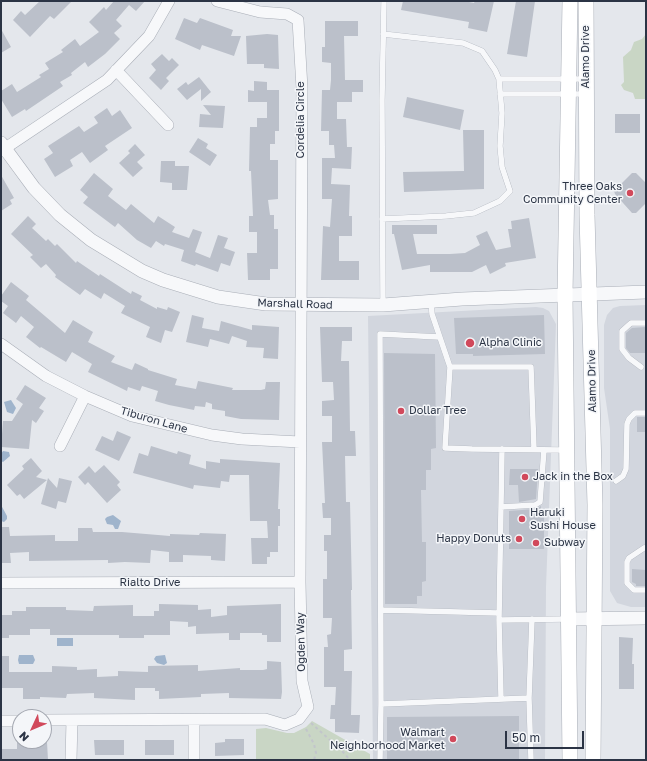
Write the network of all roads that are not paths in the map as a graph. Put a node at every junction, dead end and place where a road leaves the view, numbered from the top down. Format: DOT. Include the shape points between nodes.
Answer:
graph roads {
  1 [pos="169,1"];
  2 [pos="217,1"];
  3 [pos="384,1"];
  4 [pos="570,1"];
  5 [pos="586,1"];
  6 [pos="383,34"];
  7 [pos="116,70"];
  8 [pos="499,79"];
  9 [pos="587,79"];
  10 [pos="568,86"];
  11 [pos="500,94"];
  12 [pos="587,94"];
  13 [pos="168,125"];
  14 [pos="2,148"];
  15 [pos="382,219"];
  16 [pos="646,292"];
  17 [pos="590,294"];
  18 [pos="565,295"];
  19 [pos="431,302"];
  20 [pos="300,304"];
  21 [pos="382,305"];
  22 [pos="646,323"];
  23 [pos="439,337"];
  24 [pos="1,344"];
  25 [pos="450,367"];
  26 [pos="641,367"];
  27 [pos="85,396"];
  28 [pos="646,413"];
  29 [pos="300,442"];
  30 [pos="60,446"];
  31 [pos="502,449"];
  32 [pos="534,450"];
  33 [pos="544,450"];
  34 [pos="567,450"];
  35 [pos="616,481"];
  36 [pos="501,507"];
  37 [pos="644,548"];
  38 [pos="300,582"];
  39 [pos="1,583"];
  40 [pos="646,590"];
  41 [pos="381,610"];
  42 [pos="499,616"];
  43 [pos="646,618"];
  44 [pos="532,619"];
  45 [pos="569,619"];
  46 [pos="595,619"];
  47 [pos="501,698"];
  48 [pos="529,698"];
  49 [pos="381,704"];
  50 [pos="52,720"];
  51 [pos="72,720"];
  52 [pos="194,720"];
  53 [pos="1,721"];
  54 [pos="12,721"];
  55 [pos="71,760"];
  56 [pos="194,760"];
  57 [pos="380,760"];
  58 [pos="531,760"];
  59 [pos="570,760"];
  60 [pos="593,760"];
  1 -- 7 [label="street" via="149,36"];
  2 -- 20 [label="street, Cordelia Circle" via="260,12 287,14 298,20 302,88"];
  3 -- 6 [label="lane"];
  4 -- 10 [label="main road, Alamo Drive"];
  5 -- 9 [label="main road, Alamo Drive"];
  6 -- 8 [label="lane" via="463,43 482,51"];
  6 -- 15 [label="lane"];
  7 -- 13 [label="street"];
  7 -- 14 [label="street" via="92,91"];
  8 -- 10 [label="lane"];
  8 -- 11 [label="lane"];
  9 -- 10 [label="lane"];
  9 -- 12 [label="main road, Alamo Drive"];
  10 -- 11 [label="lane"];
  10 -- 12 [label="lane"];
  10 -- 18 [label="main road, Alamo Drive"];
  11 -- 15 [label="lane" via="502,167 510,191 500,200 474,213"];
  12 -- 17 [label="main road, Alamo Drive"];
  14 -- 20 [label="street, Marshall Road" via="60,215 91,240 136,268 218,297 266,304"];
  15 -- 21 [label="lane"];
  16 -- 17 [label="street, Marshall Road"];
  17 -- 18 [label="street, Marshall Road"];
  17 -- 46 [label="main road, Alamo Drive"];
  18 -- 19 [label="street, Marshall Road"];
  18 -- 34 [label="main road, Alamo Drive"];
  19 -- 21 [label="street, Marshall Road"];
  19 -- 23 [label="lane"];
  20 -- 21 [label="street, Marshall Road"];
  20 -- 29 [label="street, Ogden Way"];
  22 -- 26 [label="lane" via="631,323 622,330 622,349"];
  23 -- 25 [label="lane"];
  23 -- 41 [label="lane" via="380,334"];
  24 -- 27 [label="street, Tiburon Lane" via="46,376"];
  25 -- 31 [label="lane" via="445,448"];
  25 -- 32 [label="lane" via="532,367"];
  27 -- 29 [label="street, Tiburon Lane" via="132,416 179,429 242,439"];
  27 -- 30 [label="street"];
  28 -- 35 [label="lane" via="635,413 629,419 626,469 623,476"];
  29 -- 38 [label="street, Ogden Way"];
  31 -- 32 [label="lane"];
  31 -- 36 [label="lane"];
  32 -- 33 [label="lane"];
  33 -- 34 [label="lane"];
  33 -- 36 [label="lane" via="540,502 535,505"];
  34 -- 45 [label="main road, Alamo Drive"];
  36 -- 42 [label="lane"];
  37 -- 40 [label="lane" via="627,562 627,583 634,590"];
  38 -- 39 [label="street, Rialto Drive"];
  38 -- 52 [label="street, Ogden Way" via="302,681 308,706 299,719 285,725 265,720"];
  41 -- 42 [label="lane"];
  41 -- 49 [label="lane"];
  42 -- 44 [label="lane"];
  42 -- 47 [label="lane"];
  43 -- 46 [label="street"];
  44 -- 45 [label="lane"];
  44 -- 48 [label="lane"];
  45 -- 46 [label="street"];
  45 -- 59 [label="main road, Alamo Drive"];
  46 -- 60 [label="main road, Alamo Drive"];
  47 -- 48 [label="lane"];
  47 -- 49 [label="lane"];
  48 -- 58 [label="lane"];
  49 -- 57 [label="lane"];
  50 -- 51 [label="street, Ogden Way"];
  51 -- 52 [label="street, Ogden Way"];
  51 -- 55 [label="street"];
  52 -- 56 [label="street"];
  53 -- 54 [label="street"];
}
